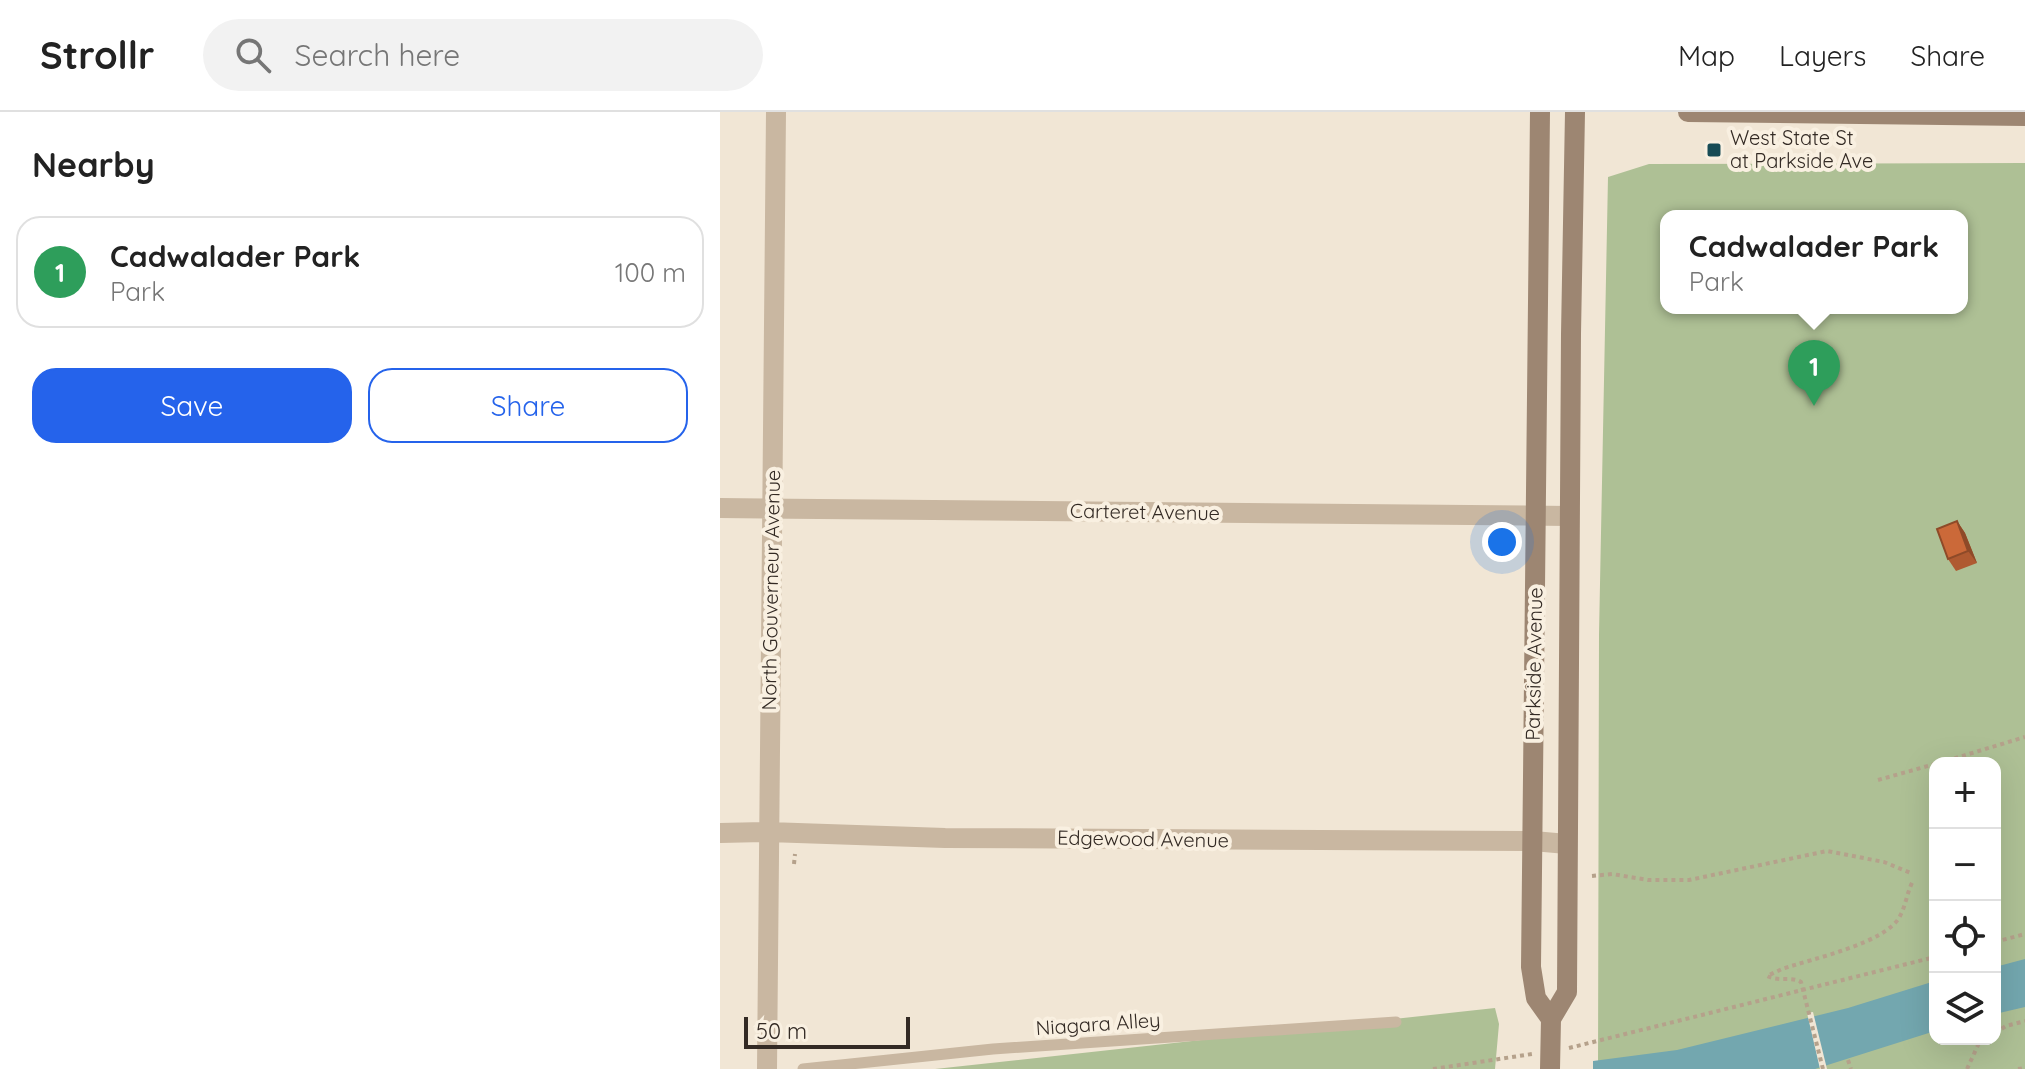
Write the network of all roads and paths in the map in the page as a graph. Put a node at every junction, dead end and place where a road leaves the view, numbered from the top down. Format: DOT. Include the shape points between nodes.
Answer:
graph roads {
  1 [pos="776,112"];
  2 [pos="1540,112"];
  3 [pos="1575,112"];
  4 [pos="1688,112"];
  5 [pos="2025,116"];
  6 [pos="720,508"];
  7 [pos="773,509"];
  8 [pos="1536,516"];
  9 [pos="1569,516"];
  10 [pos="2025,737"];
  11 [pos="1960,757"];
  12 [pos="1929,766"];
  13 [pos="1878,780"];
  14 [pos="768,832"];
  15 [pos="720,833"];
  16 [pos="1533,841"];
  17 [pos="1567,844"];
  18 [pos="1911,873"];
  19 [pos="1592,876"];
  20 [pos="1913,881"];
  21 [pos="2025,934"];
  22 [pos="2001,940"];
  23 [pos="1929,959"];
  24 [pos="1804,990"];
  25 [pos="1551,1019"];
  26 [pos="2025,1021"];
  27 [pos="1396,1022"];
  28 [pos="2001,1029"];
  29 [pos="1594,1043"];
  30 [pos="1978,1045"];
  31 [pos="1499,1060"];
  32 [pos="1848,1060"];
  33 [pos="2025,1068"];
  34 [pos="767,1069"];
  35 [pos="803,1069"];
  36 [pos="1433,1069"];
  37 [pos="1550,1069"];
  38 [pos="1823,1069"];
  39 [pos="1851,1069"];
  40 [pos="1967,1069"];
  41 [pos="2018,1069"];
  1 -- 7 [label="street, North Gouverneur Avenue"];
  2 -- 8 [label="main road, Parkside Avenue"];
  3 -- 9 [label="main road, Parkside Avenue"];
  4 -- 5 [label="main road"];
  6 -- 7 [label="street, Carteret Avenue"];
  7 -- 8 [label="street, Carteret Avenue"];
  7 -- 14 [label="street, North Gouverneur Avenue"];
  8 -- 9 [label="street, Carteret Avenue"];
  8 -- 16 [label="main road, Parkside Avenue"];
  9 -- 17 [label="main road, Parkside Avenue"];
  10 -- 11 [label="path"];
  12 -- 13 [label="path"];
  14 -- 15 [label="street, Edgewood Avenue"];
  14 -- 16 [label="street, Edgewood Avenue"];
  14 -- 34 [label="street, North Gouverneur Avenue"];
  16 -- 17 [label="street, Edgewood Avenue"];
  16 -- 25 [label="main road, Parkside Avenue" via="1531,967 1536,998"];
  17 -- 25 [label="main road, Parkside Avenue" via="1567,992"];
  18 -- 19 [label="path" via="1827,851 1689,880"];
  20 -- 24 [label="path" via="1900,917 1881,936 1767,976 1795,979"];
  21 -- 22 [label="path"];
  23 -- 24 [label="path"];
  24 -- 29 [label="path"];
  24 -- 38 [label="path"];
  25 -- 37 [label="main road, Parkside Avenue"];
  26 -- 28 [label="path"];
  27 -- 35 [label="lane, Niagara Alley" via="993,1049"];
  30 -- 40 [label="path"];
  31 -- 36 [label="path"];
  32 -- 39 [label="path"];
  33 -- 41 [label="path"];
}
